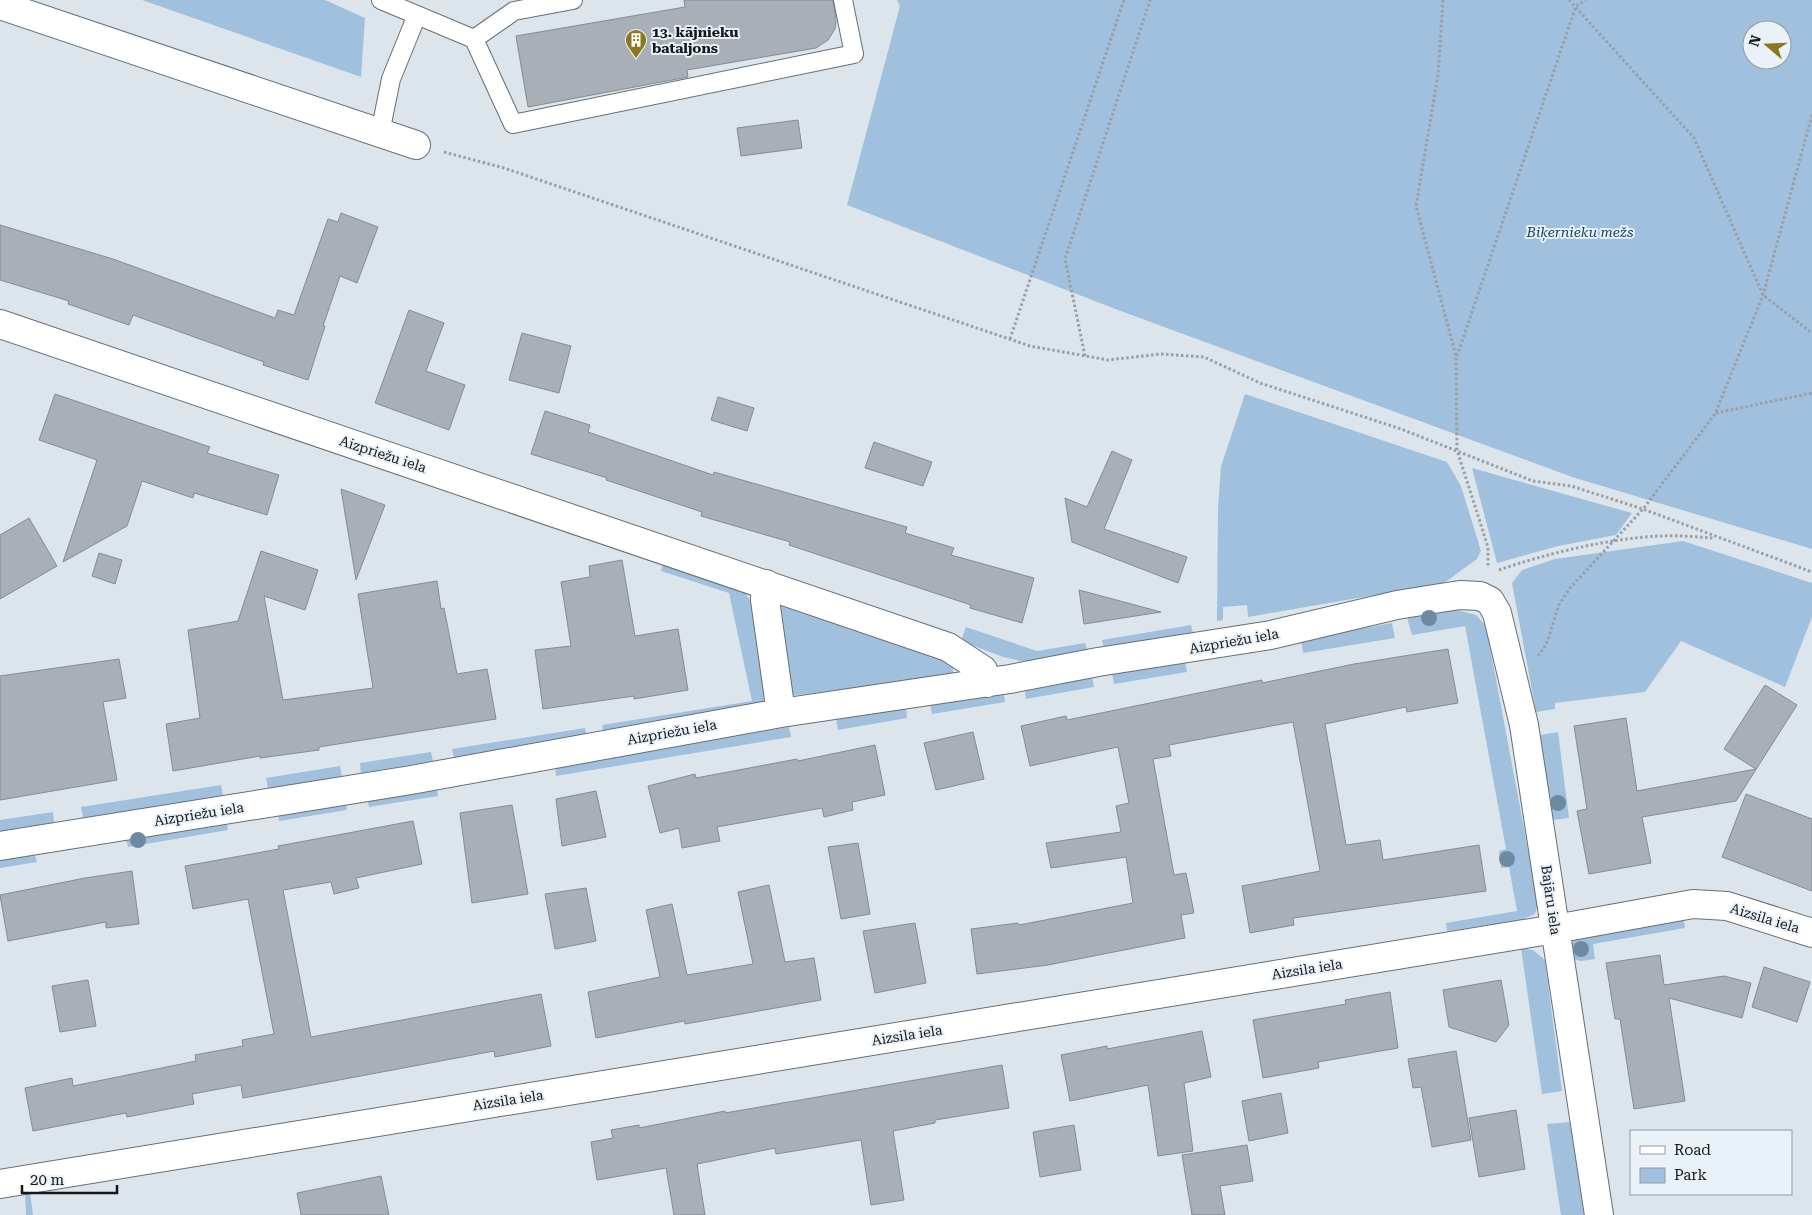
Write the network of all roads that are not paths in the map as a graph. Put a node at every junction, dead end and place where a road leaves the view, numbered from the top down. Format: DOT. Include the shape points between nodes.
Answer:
graph roads {
  1 [pos="380,0"];
  2 [pos="574,0"];
  3 [pos="843,0"];
  4 [pos="0,5"];
  5 [pos="417,15"];
  6 [pos="474,40"];
  7 [pos="380,133"];
  8 [pos="416,145"];
  9 [pos="0,324"];
  10 [pos="766,584"];
  11 [pos="1484,585"];
  12 [pos="987,683"];
  13 [pos="781,713"];
  14 [pos="0,846"];
  15 [pos="1555,928"];
  16 [pos="1812,933"];
  17 [pos="0,1184"];
  18 [pos="1599,1215"];
  1 -- 5 [label="lane"];
  2 -- 6 [label="lane" via="514,11"];
  3 -- 6 [label="lane" via="854,54 513,124"];
  4 -- 7 [label="street"];
  5 -- 6 [label="lane"];
  5 -- 7 [label="lane" via="391,79"];
  7 -- 8 [label="street"];
  9 -- 10 [label="street, Aizpriežu iela"];
  10 -- 12 [label="street, Aizpriežu iela" via="948,647 983,670"];
  10 -- 13 [label="street" via="765,600"];
  11 -- 12 [label="street, Aizpriežu iela" via="1460,595 1397,605 1271,635"];
  11 -- 15 [label="street, Bajāru iela" via="1496,613 1516,686"];
  12 -- 13 [label="street, Aizpriežu iela"];
  13 -- 14 [label="street, Aizpriežu iela" via="412,780"];
  15 -- 16 [label="street, Aizsila iela" via="1693,904 1727,906"];
  15 -- 17 [label="street, Aizsila iela"];
  15 -- 18 [label="street, Bajāru iela"];
}
